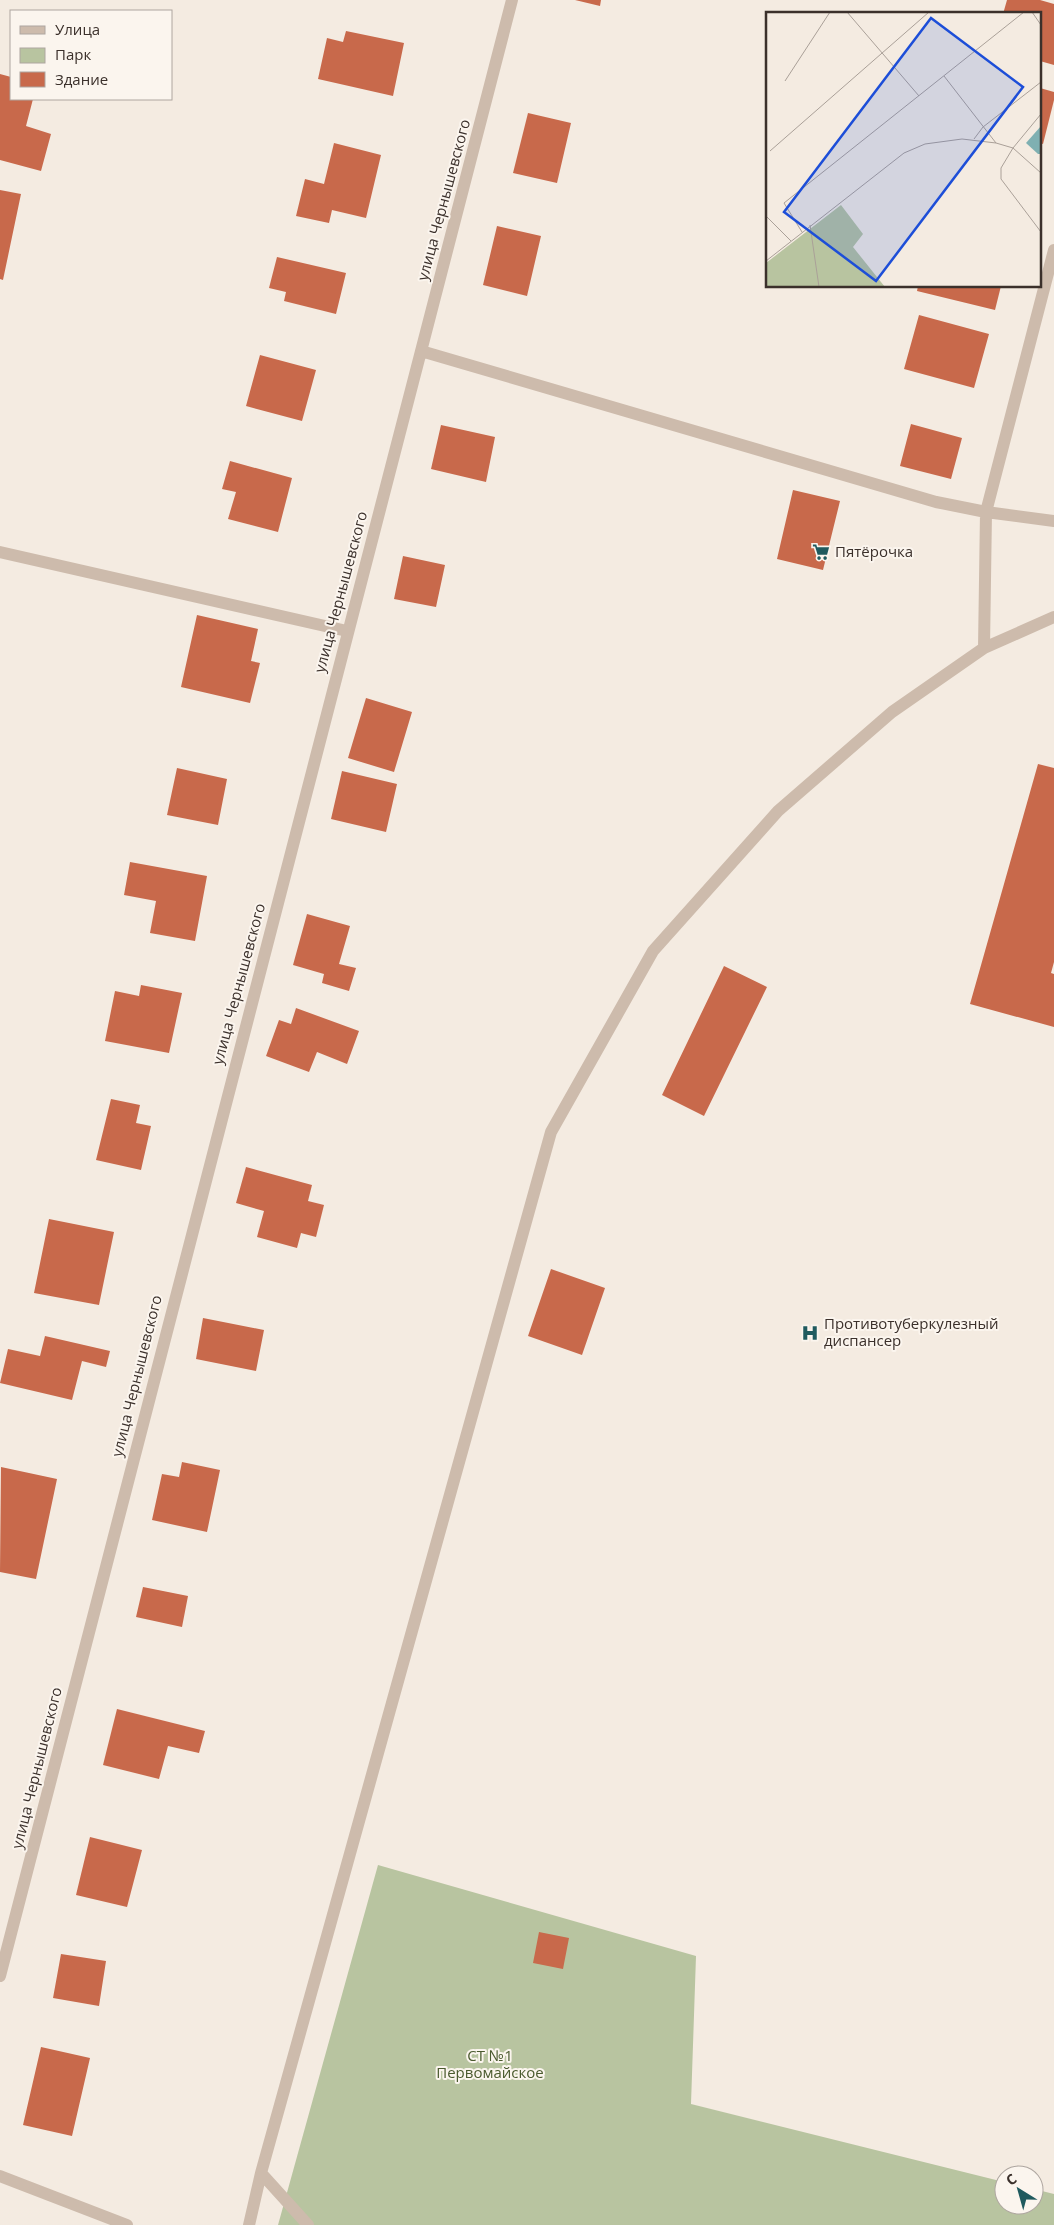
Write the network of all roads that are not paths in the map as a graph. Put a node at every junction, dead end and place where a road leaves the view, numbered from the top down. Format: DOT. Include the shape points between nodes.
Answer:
graph roads {
  1 [pos="512,0"];
  2 [pos="1054,250"];
  3 [pos="421,351"];
  4 [pos="986,512"];
  5 [pos="1054,521"];
  6 [pos="0,552"];
  7 [pos="1054,617"];
  8 [pos="347,631"];
  9 [pos="984,648"];
  10 [pos="0,1976"];
  11 [pos="261,2173"];
  12 [pos="0,2176"];
  13 [pos="127,2225"];
  14 [pos="249,2225"];
  15 [pos="308,2225"];
  1 -- 3 [label="street, улица Чернышевского"];
  2 -- 4 [label="street"];
  3 -- 4 [label="street" via="936,502"];
  3 -- 8 [label="street, улица Чернышевского"];
  4 -- 5 [label="street"];
  4 -- 9 [label="street"];
  6 -- 8 [label="street"];
  7 -- 9 [label="street"];
  8 -- 10 [label="street, улица Чернышевского"];
  9 -- 11 [label="street" via="892,712 771,818 653,951 551,1132"];
  11 -- 14 [label="street"];
  11 -- 15 [label="street"];
  12 -- 13 [label="street"];
}
